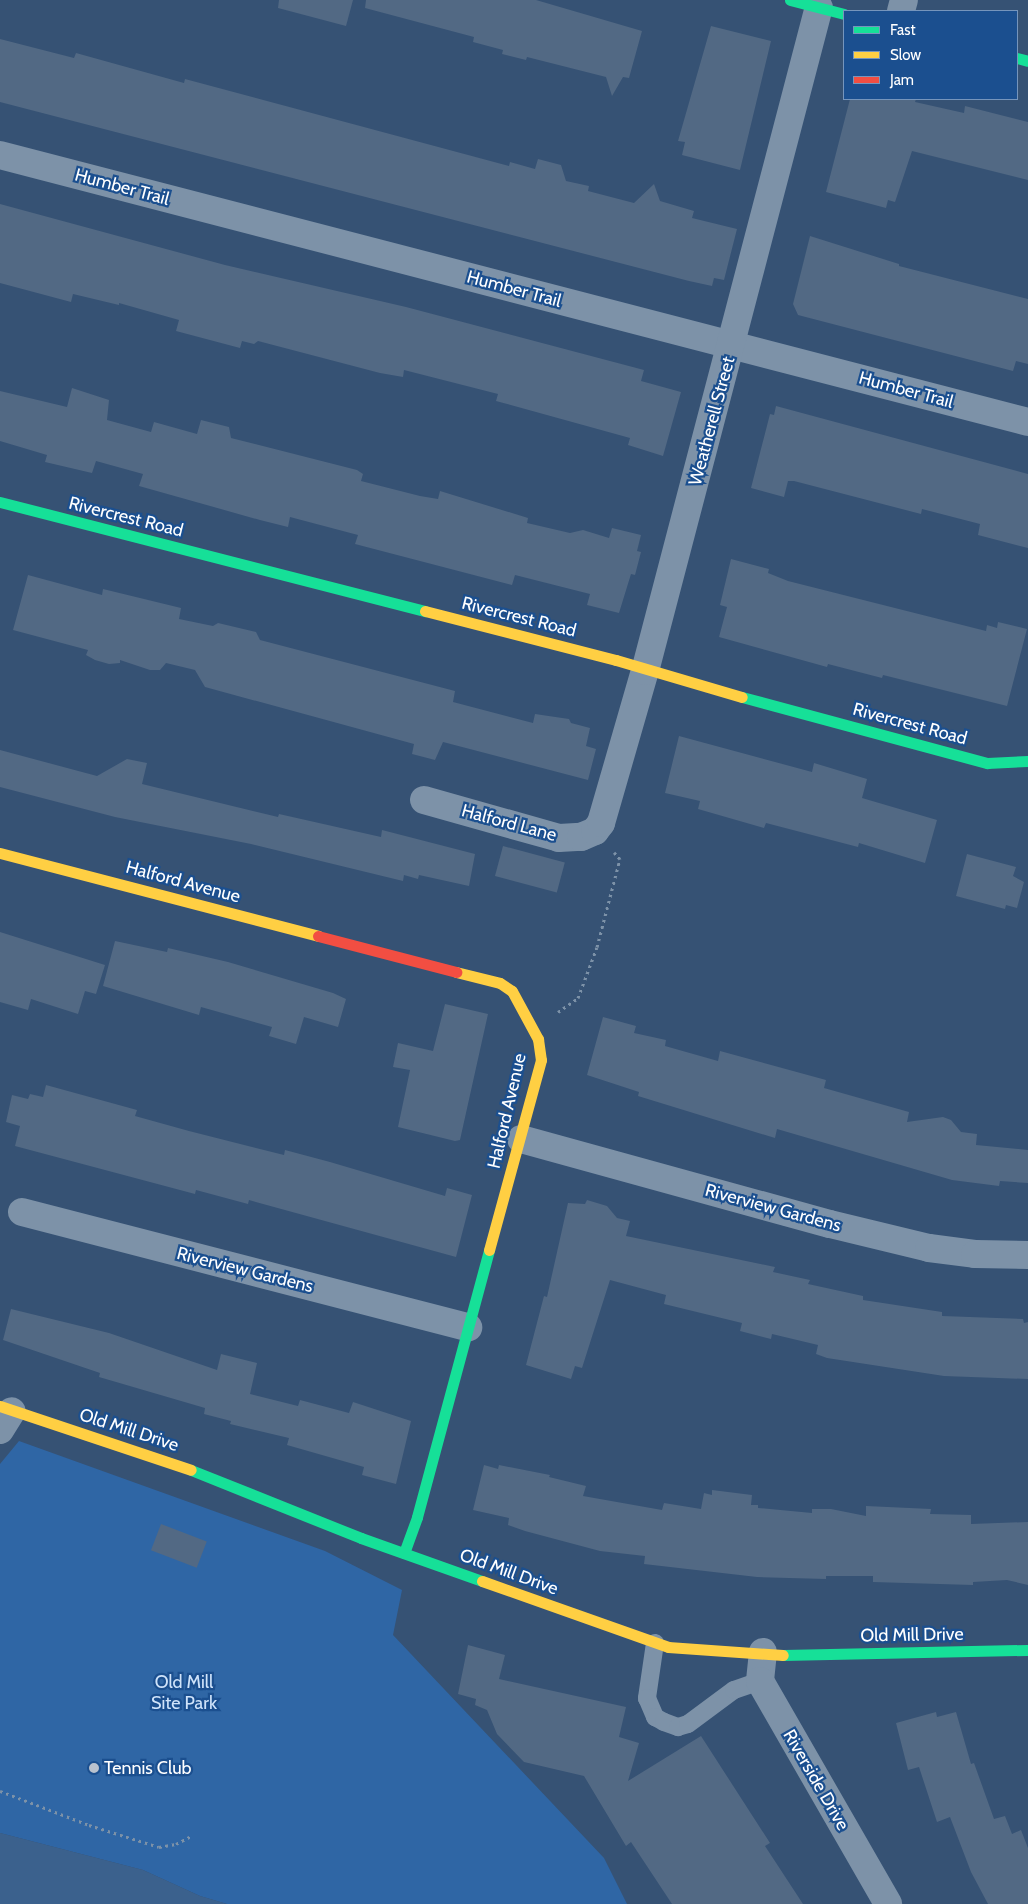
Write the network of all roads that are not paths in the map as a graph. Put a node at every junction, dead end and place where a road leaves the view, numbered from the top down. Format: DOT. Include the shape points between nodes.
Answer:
graph roads {
  1 [pos="790,0"];
  2 [pos="832,11"];
  3 [pos="0,155"];
  4 [pos="732,345"];
  5 [pos="1028,422"];
  6 [pos="0,502"];
  7 [pos="645,671"];
  8 [pos="1028,760"];
  9 [pos="424,800"];
  10 [pos="595,832"];
  11 [pos="0,853"];
  12 [pos="521,1138"];
  13 [pos="22,1212"];
  14 [pos="1028,1255"];
  15 [pos="468,1327"];
  16 [pos="4,1416"];
  17 [pos="404,1553"];
  18 [pos="655,1643"];
  19 [pos="1028,1650"];
  20 [pos="763,1652"];
  21 [pos="760,1681"];
  22 [pos="888,1904"];
  1 -- 2 [label="street"];
  2 -- 4 [label="street, Weatherell Street"];
  3 -- 4 [label="street, Humber Trail"];
  4 -- 5 [label="street, Humber Trail"];
  4 -- 7 [label="street, Weatherell Street"];
  6 -- 7 [label="street, Rivercrest Road" via="616,660"];
  7 -- 8 [label="street, Rivercrest Road" via="987,762"];
  7 -- 10 [label="street, Weatherell Street" via="608,808"];
  9 -- 10 [label="street, Halford Lane" via="559,838 581,837"];
  11 -- 12 [label="street, Halford Avenue" via="500,982 512,991 523,1007 538,1039 541,1060"];
  12 -- 14 [label="street, Riverview Gardens" via="830,1224 929,1248 975,1254"];
  12 -- 15 [label="street, Halford Avenue"];
  13 -- 15 [label="street, Riverview Gardens"];
  15 -- 17 [label="street, Halford Avenue"];
  16 -- 17 [label="street, Old Mill Drive" via="155,1456"];
  17 -- 18 [label="street, Old Mill Drive"];
  18 -- 20 [label="street, Old Mill Drive" via="668,1647"];
  18 -- 21 [label="lane" via="647,1698 656,1717 664,1722 678,1727 688,1724 734,1690"];
  19 -- 20 [label="street, Old Mill Drive" via="796,1657"];
  20 -- 21 [label="street"];
  21 -- 22 [label="street, Riverside Drive"];
}
